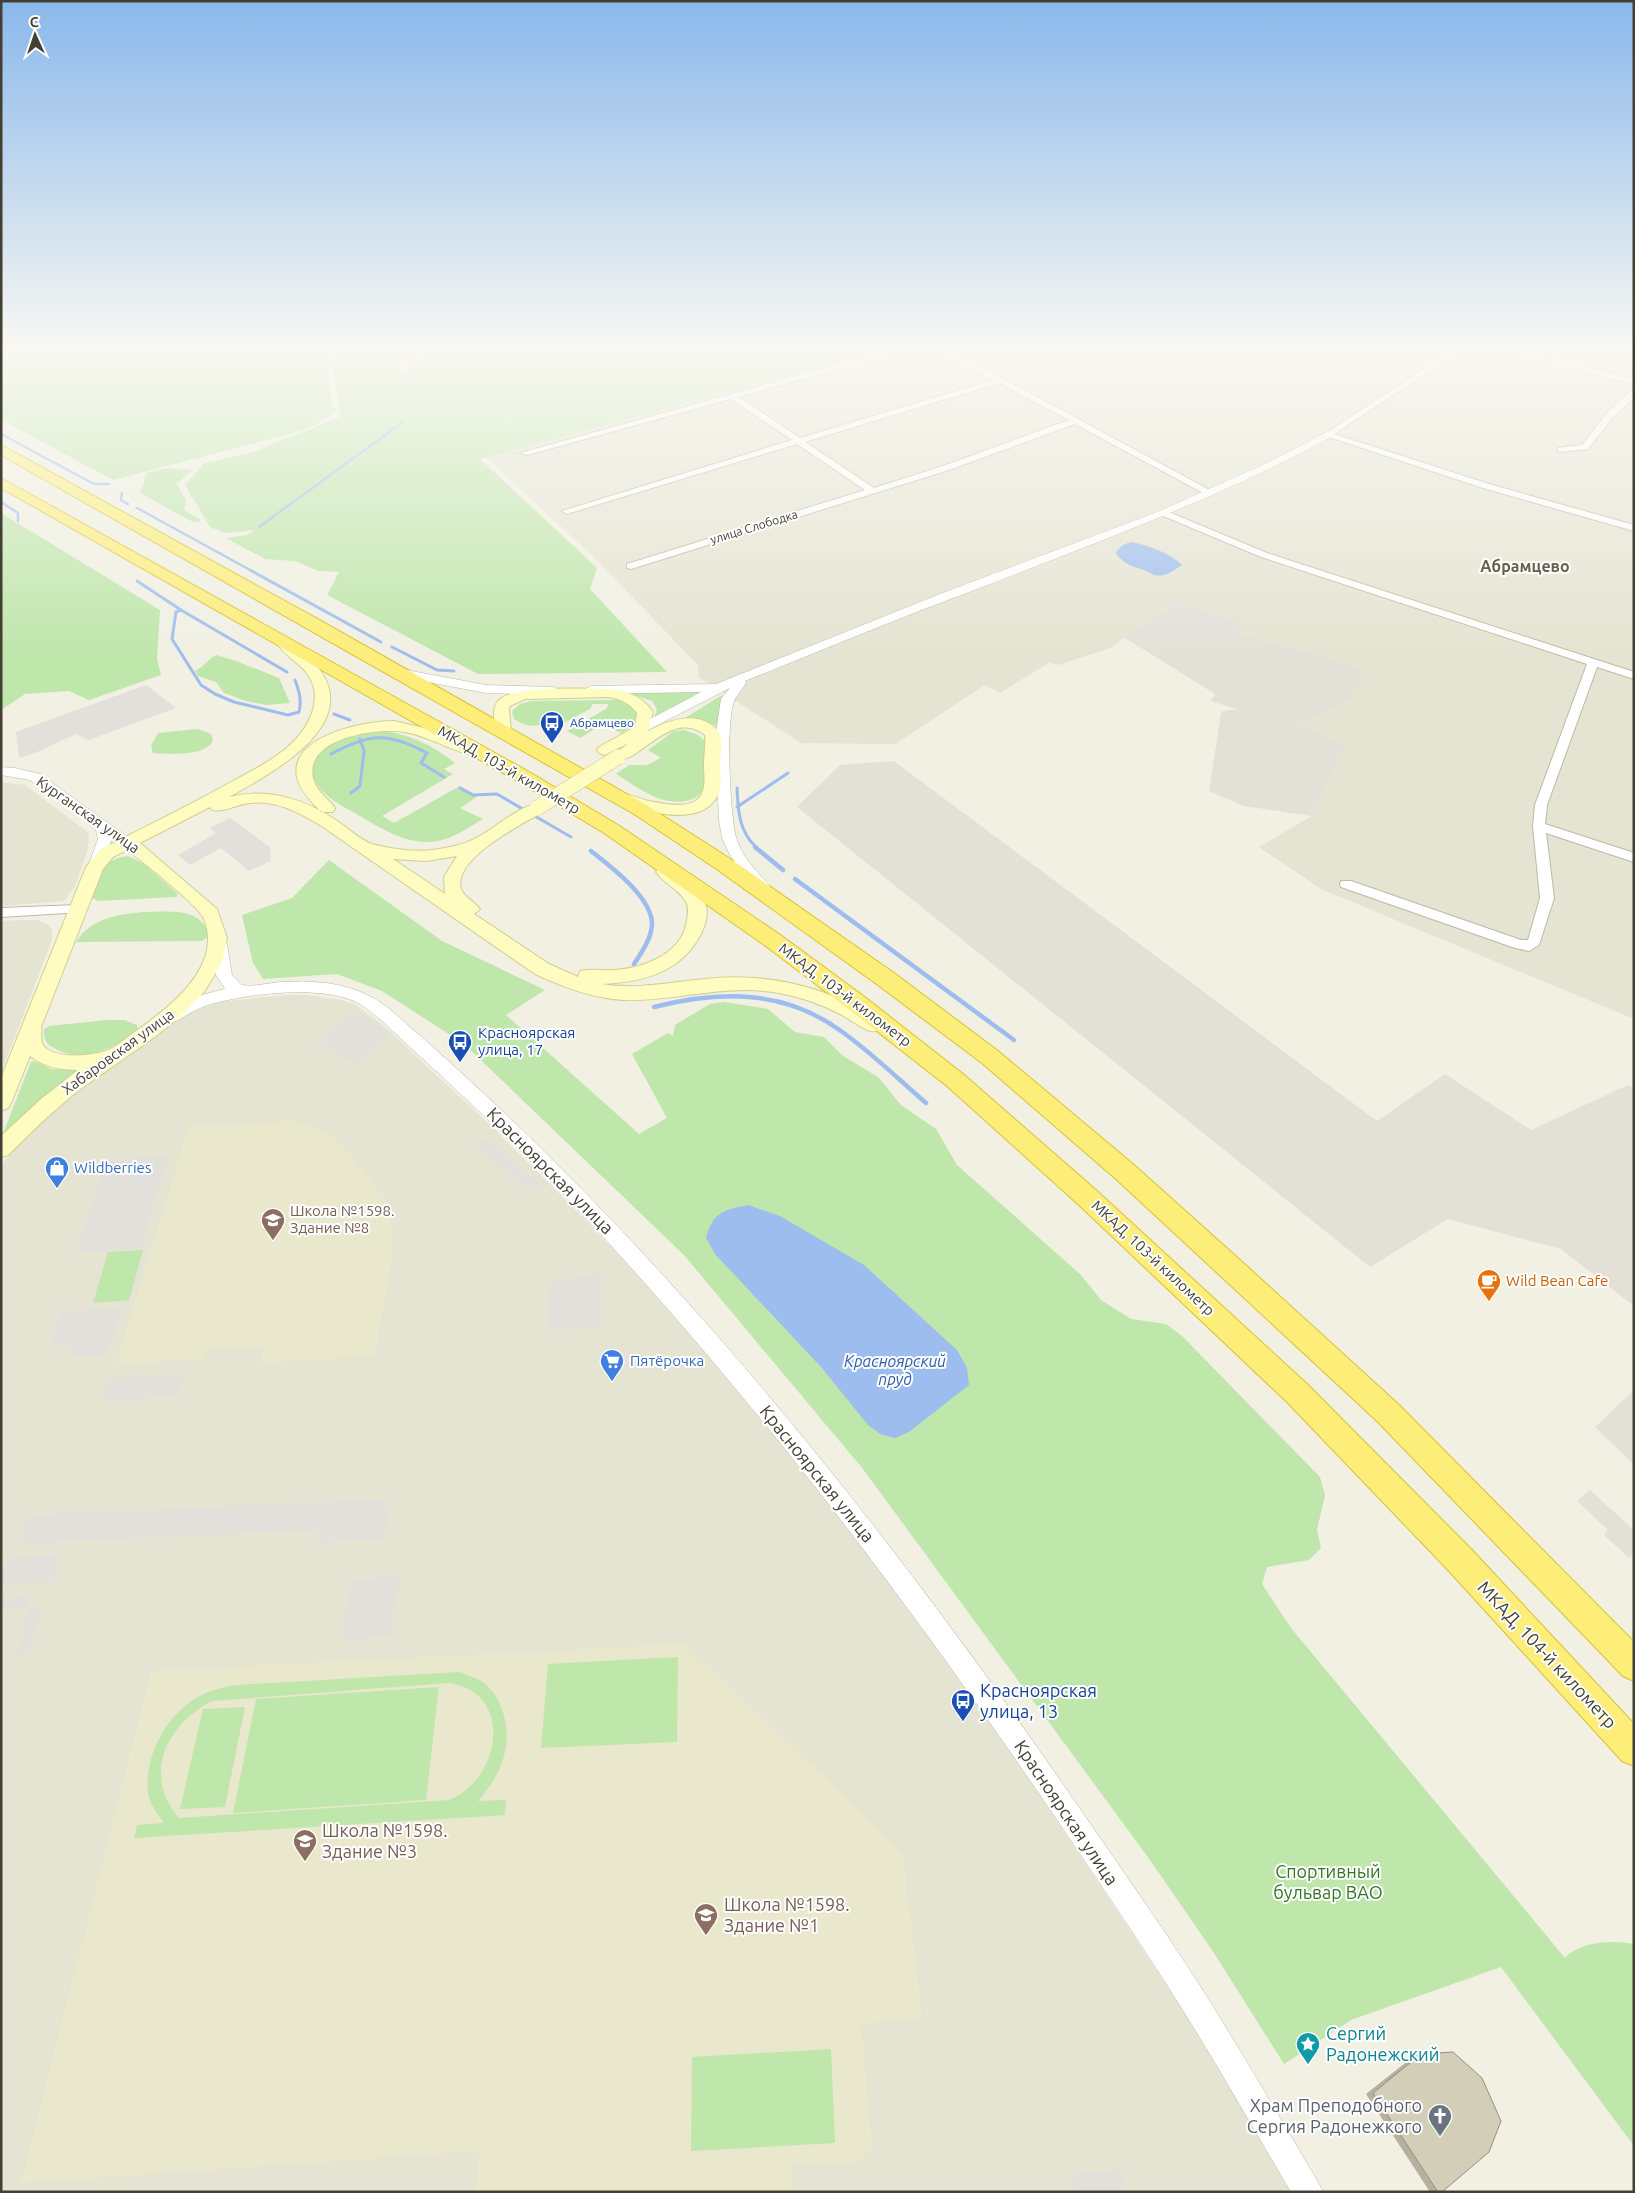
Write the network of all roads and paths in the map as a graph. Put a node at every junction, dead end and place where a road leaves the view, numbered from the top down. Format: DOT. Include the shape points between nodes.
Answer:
graph roads {
  1 [pos="9,453"];
  2 [pos="757,453"];
  3 [pos="816,453"];
  4 [pos="986,453"];
  5 [pos="1135,453"];
  6 [pos="1292,453"];
  7 [pos="1384,453"];
  8 [pos="1,482"];
  9 [pos="871,490"];
  10 [pos="1210,493"];
  11 [pos="567,511"];
  12 [pos="1164,513"];
  13 [pos="1634,528"];
  14 [pos="631,566"];
  15 [pos="254,625"];
  16 [pos="1593,663"];
  17 [pos="401,673"];
  18 [pos="1634,676"];
  19 [pos="737,682"];
  20 [pos="504,732"];
  21 [pos="648,732"];
  22 [pos="1,771"];
  23 [pos="524,777"];
  24 [pos="605,790"];
  25 [pos="211,801"];
  26 [pos="531,805"];
  27 [pos="325,814"];
  28 [pos="102,825"];
  29 [pos="1539,826"];
  30 [pos="611,829"];
  31 [pos="487,840"];
  32 [pos="129,843"];
  33 [pos="146,854"];
  34 [pos="1634,858"];
  35 [pos="95,867"];
  36 [pos="1346,884"];
  37 [pos="770,896"];
  38 [pos="77,909"];
  39 [pos="1,913"];
  40 [pos="218,945"];
  41 [pos="252,992"];
  42 [pos="161,1023"];
  43 [pos="32,1028"];
  44 [pos="124,1048"];
  45 [pos="955,1080"];
  46 [pos="1,1103"];
  47 [pos="1,1149"];
  48 [pos="1460,1560"];
  49 [pos="1634,1665"];
  50 [pos="1634,1749"];
  51 [pos="1308,2192"];
  1 -- 17 [label="highway, МКАД, 103-й километр"];
  2 -- 11 [label="street"];
  3 -- 9 [label="street"];
  4 -- 9 [label="street, улица Слободка"];
  5 -- 10 [label="street"];
  6 -- 10 [label="street"];
  7 -- 13 [label="street"];
  8 -- 15 [label="highway, МКАД, 103-й километр"];
  9 -- 14 [label="street, улица Слободка"];
  10 -- 12 [label="street"];
  12 -- 16 [label="street" via="1264,555"];
  12 -- 19 [label="street" via="944,596"];
  15 -- 23 [label="highway, МКАД, 103-й километр"];
  15 -- 25 [label="main road" via="298,653 314,668 321,682 320,712 303,740 288,754"];
  16 -- 18 [label="street"];
  16 -- 29 [label="street" via="1545,791"];
  17 -- 19 [label="street" via="486,689 519,691 684,690"];
  17 -- 20 [label="highway, МКАД, 103-й километр"];
  19 -- 21 [label="street"];
  19 -- 37 [label="street" via="728,699 722,739 726,820 736,853"];
  20 -- 21 [label="main road" via="500,716 504,703 523,695 536,694 622,695 634,700 645,712"];
  20 -- 24 [label="highway, МКАД, 103-й километр"];
  21 -- 24 [label="main road" via="686,722 707,727 712,733 711,793 693,808 678,810 639,805"];
  21 -- 26 [label="main road, bridge"];
  22 -- 28 [label="street, Курганская улица" via="35,777"];
  23 -- 27 [label="main road" via="442,738 394,726 373,726 340,734 314,752 307,762 306,780"];
  23 -- 30 [label="highway, МКАД, 103-й километр"];
  24 -- 37 [label="highway, МКАД, 103-й километр" via="641,810"];
  25 -- 27 [label="main road" via="228,793 268,789 289,792"];
  25 -- 32 [label="main road"];
  26 -- 27 [label="main road" via="458,842 424,849 402,848"];
  26 -- 31 [label="main road"];
  27 -- 31 [label="main road" via="373,848 395,855 439,856"];
  27 -- 33 [label="main road" via="284,800 246,798 223,804 160,833 149,841"];
  27 -- 45 [label="main road" via="542,969 566,981 632,993 746,983 802,992 858,1014"];
  28 -- 32 [label="street, Курганская улица"];
  28 -- 35 [label="street" via="105,839"];
  29 -- 34 [label="street"];
  29 -- 36 [label="street" via="1547,898 1534,942 1529,946"];
  30 -- 31 [label="main road" via="683,886 697,906 691,938 681,950 667,961 627,976 602,978 577,974 551,962 463,903 453,893 452,878 466,856"];
  30 -- 45 [label="highway, МКАД, 103-й километр" via="771,939"];
  32 -- 33 [label="main road, Курганская улица"];
  32 -- 35 [label="main road" via="107,854"];
  33 -- 40 [label="main road, Хабаровская улица" via="211,913 218,929"];
  35 -- 38 [label="main road"];
  37 -- 49 [label="highway, МКАД, 103-й километр" via="990,1057 1124,1172 1381,1406"];
  38 -- 39 [label="street"];
  38 -- 43 [label="main road"];
  40 -- 41 [label="street" via="228,985"];
  40 -- 42 [label="main road, Хабаровская улица" via="205,976"];
  41 -- 42 [label="street, Красноярская улица" via="205,1000"];
  41 -- 51 [label="street, Красноярская улица" via="325,988 354,994 366,1001 514,1133 630,1253 788,1436 925,1611 1033,1762 1186,1989"];
  42 -- 44 [label="main road, Хабаровская улица"];
  43 -- 44 [label="main road" via="30,1039 33,1049 55,1061 80,1063 97,1060"];
  43 -- 46 [label="main road"];
  44 -- 47 [label="main road, Хабаровская улица" via="55,1098"];
  45 -- 48 [label="highway, МКАД, 103-й километр" via="1231,1330"];
  48 -- 50 [label="highway, МКАД, 104-й километр"];
}
